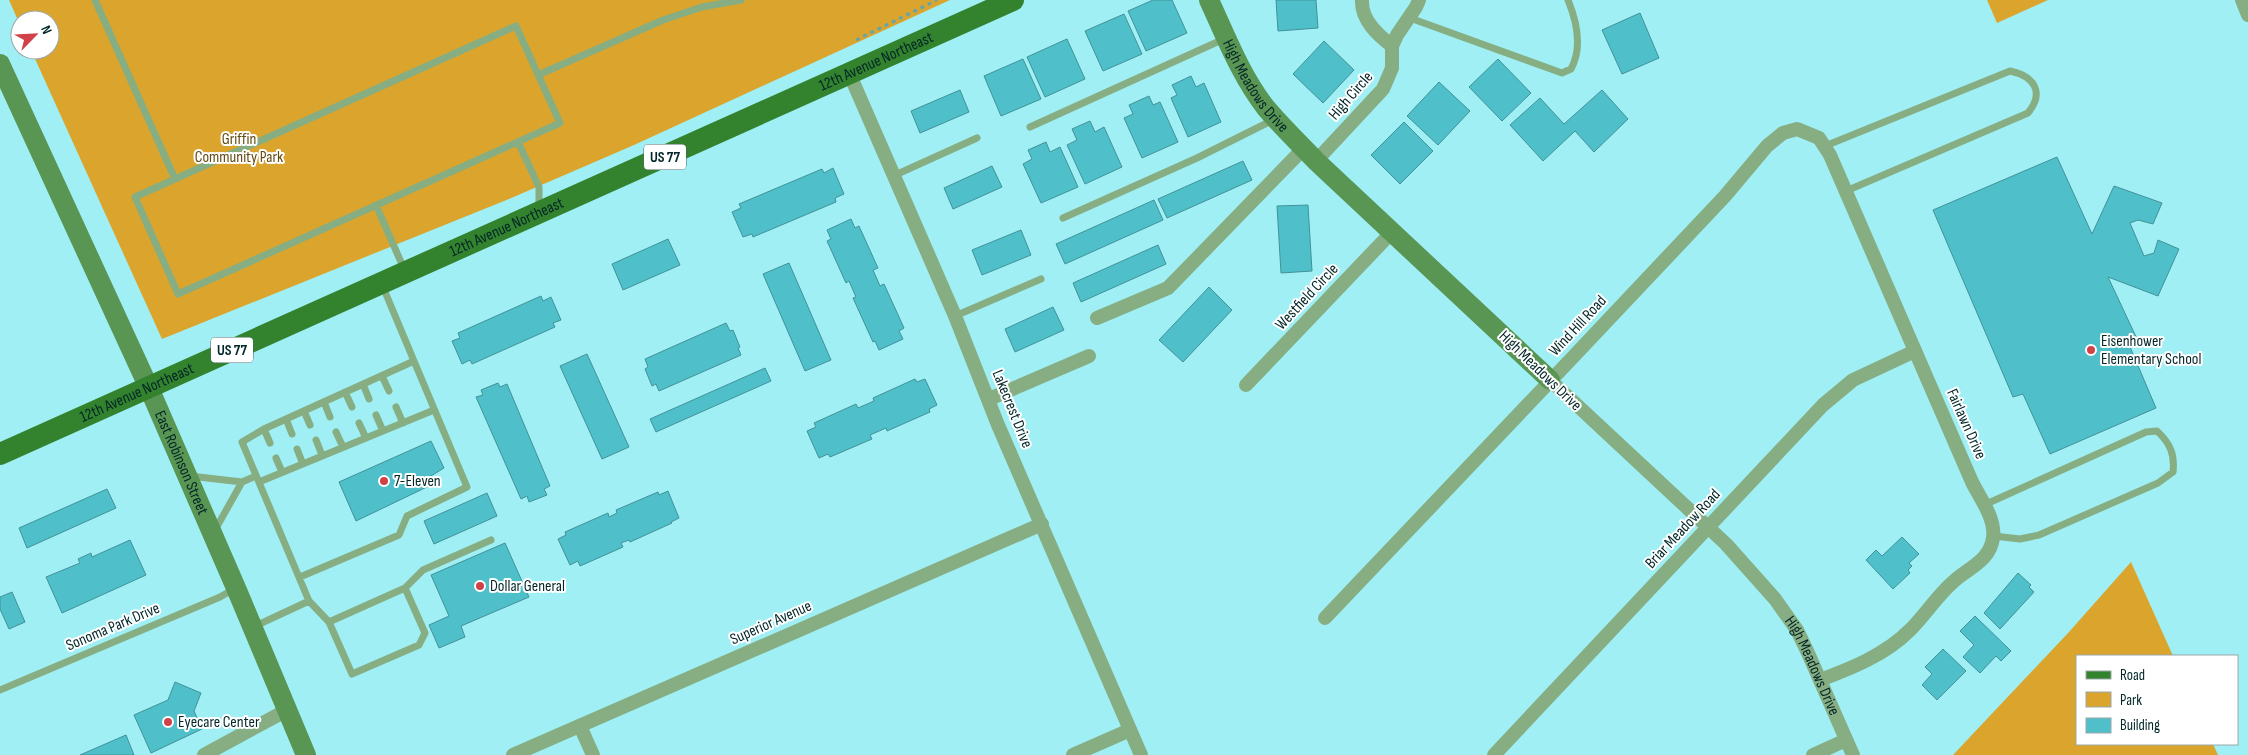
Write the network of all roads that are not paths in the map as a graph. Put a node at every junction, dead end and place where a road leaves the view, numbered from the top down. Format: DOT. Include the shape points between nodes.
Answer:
graph roads {
  1 [pos="94,0"];
  2 [pos="741,0"];
  3 [pos="1014,0"];
  4 [pos="1209,0"];
  5 [pos="1362,0"];
  6 [pos="1419,0"];
  7 [pos="1568,0"];
  8 [pos="2242,0"];
  9 [pos="2248,15"];
  10 [pos="1410,18"];
  11 [pos="1226,38"];
  12 [pos="1392,46"];
  13 [pos="0,64"];
  14 [pos="538,75"];
  15 [pos="850,75"];
  16 [pos="1275,118"];
  17 [pos="1030,127"];
  18 [pos="1797,129"];
  19 [pos="977,138"];
  20 [pos="518,142"];
  21 [pos="1825,146"];
  22 [pos="1310,154"];
  23 [pos="893,176"];
  24 [pos="175,179"];
  25 [pos="1846,191"];
  26 [pos="376,205"];
  27 [pos="539,214"];
  28 [pos="1063,218"];
  29 [pos="1392,232"];
  30 [pos="406,273"];
  31 [pos="1041,279"];
  32 [pos="381,284"];
  33 [pos="955,316"];
  34 [pos="1097,318"];
  35 [pos="1915,350"];
  36 [pos="1090,356"];
  37 [pos="414,361"];
  38 [pos="382,376"];
  39 [pos="1550,380"];
  40 [pos="363,384"];
  41 [pos="1246,386"];
  42 [pos="149,388"];
  43 [pos="389,391"];
  44 [pos="345,392"];
  45 [pos="369,399"];
  46 [pos="988,399"];
  47 [pos="324,402"];
  48 [pos="352,407"];
  49 [pos="396,407"];
  50 [pos="434,410"];
  51 [pos="304,411"];
  52 [pos="376,415"];
  53 [pos="330,417"];
  54 [pos="286,419"];
  55 [pos="359,423"];
  56 [pos="403,423"];
  57 [pos="310,425"];
  58 [pos="264,429"];
  59 [pos="383,431"];
  60 [pos="336,432"];
  61 [pos="292,434"];
  62 [pos="366,438"];
  63 [pos="316,440"];
  64 [pos="270,443"];
  65 [pos="342,447"];
  66 [pos="297,449"];
  67 [pos="0,454"];
  68 [pos="322,455"];
  69 [pos="276,458"];
  70 [pos="303,464"];
  71 [pos="282,472"];
  72 [pos="187,475"];
  73 [pos="257,479"];
  74 [pos="242,482"];
  75 [pos="1984,505"];
  76 [pos="1042,524"];
  77 [pos="1708,528"];
  78 [pos="213,535"];
  79 [pos="1994,536"];
  80 [pos="491,540"];
  81 [pos="300,577"];
  82 [pos="236,588"];
  83 [pos="404,588"];
  84 [pos="309,601"];
  85 [pos="1325,618"];
  86 [pos="329,622"];
  87 [pos="252,627"];
  88 [pos="1820,680"];
  89 [pos="0,690"];
  90 [pos="287,710"];
  91 [pos="580,726"];
  92 [pos="1130,730"];
  93 [pos="1846,740"];
  94 [pos="204,755"];
  95 [pos="306,755"];
  96 [pos="513,755"];
  97 [pos="593,755"];
  98 [pos="1073,755"];
  99 [pos="1142,755"];
  100 [pos="1494,755"];
  101 [pos="1814,755"];
  102 [pos="1853,755"];
  1 -- 24 [label="lane"];
  2 -- 14 [label="lane" via="702,6 663,20"];
  3 -- 15 [label="main road, 12th Avenue Northeast / US 77"];
  4 -- 11 [label="street, High Meadows Drive"];
  5 -- 12 [label="street" via="1369,24"];
  6 -- 10 [label="street, High Circle"];
  7 -- 10 [label="lane" via="1578,33 1578,49 1572,69 1562,73"];
  8 -- 9 [label="street"];
  10 -- 12 [label="street, High Circle"];
  11 -- 16 [label="street, High Meadows Drive" via="1248,82"];
  11 -- 17 [label="lane"];
  12 -- 22 [label="street, High Circle" via="1392,68 1383,89"];
  13 -- 42 [label="street, East Robinson Street"];
  14 -- 20 [label="lane" via="560,123"];
  14 -- 24 [label="lane" via="516,26"];
  15 -- 23 [label="street, Lakecrest Drive"];
  15 -- 27 [label="main road, 12th Avenue Northeast / US 77"];
  16 -- 22 [label="street, High Meadows Drive"];
  16 -- 28 [label="lane" via="1198,158"];
  18 -- 21 [label="street, Fairlawn Drive" via="1812,134"];
  18 -- 39 [label="street, Wind Hill Road" via="1783,133 1767,146"];
  19 -- 23 [label="lane"];
  20 -- 26 [label="lane"];
  20 -- 27 [label="lane" via="539,187"];
  21 -- 25 [label="street, Fairlawn Drive"];
  21 -- 25 [label="lane" via="2010,71 2028,76 2034,84 2037,95 2028,113"];
  22 -- 29 [label="street, High Meadows Drive"];
  22 -- 34 [label="street, High Circle" via="1168,288"];
  23 -- 33 [label="street, Lakecrest Drive"];
  24 -- 26 [label="lane" via="135,197 178,294"];
  25 -- 35 [label="street, Fairlawn Drive"];
  26 -- 30 [label="lane"];
  27 -- 30 [label="main road, 12th Avenue Northeast / US 77"];
  29 -- 39 [label="street, High Meadows Drive"];
  29 -- 41 [label="street, Westfield Circle"];
  30 -- 32 [label="main road, 12th Avenue Northeast / US 77"];
  31 -- 33 [label="lane"];
  32 -- 37 [label="lane"];
  32 -- 42 [label="main road, 12th Avenue Northeast / US 77"];
  33 -- 46 [label="street, Lakecrest Drive"];
  35 -- 75 [label="street, Fairlawn Drive"];
  35 -- 77 [label="street, Briar Meadow Road" via="1867,371 1839,390"];
  36 -- 46 [label="street"];
  37 -- 38 [label="lane"];
  37 -- 50 [label="lane"];
  38 -- 40 [label="lane"];
  38 -- 43 [label="lane"];
  39 -- 77 [label="street, High Meadows Drive"];
  39 -- 85 [label="street, Wind Hill Road"];
  40 -- 44 [label="lane"];
  40 -- 45 [label="lane"];
  42 -- 67 [label="main road, 12th Avenue Northeast / US 77"];
  42 -- 72 [label="street, East Robinson Street"];
  44 -- 47 [label="lane"];
  44 -- 48 [label="lane"];
  46 -- 76 [label="street, Lakecrest Drive"];
  47 -- 51 [label="lane"];
  47 -- 53 [label="lane"];
  49 -- 56 [label="lane"];
  50 -- 56 [label="lane"];
  50 -- 81 [label="lane" via="468,487 407,516 399,535"];
  51 -- 54 [label="lane"];
  51 -- 57 [label="lane"];
  52 -- 59 [label="lane"];
  54 -- 58 [label="lane"];
  54 -- 61 [label="lane"];
  55 -- 62 [label="lane"];
  56 -- 59 [label="lane"];
  58 -- 64 [label="lane"];
  58 -- 73 [label="lane" via="242,442"];
  59 -- 62 [label="lane"];
  60 -- 65 [label="lane"];
  62 -- 65 [label="lane"];
  63 -- 68 [label="lane"];
  65 -- 68 [label="lane"];
  66 -- 70 [label="lane"];
  68 -- 70 [label="lane"];
  69 -- 71 [label="lane"];
  70 -- 71 [label="lane"];
  71 -- 73 [label="lane"];
  72 -- 74 [label="lane"];
  72 -- 78 [label="street, East Robinson Street"];
  73 -- 74 [label="lane"];
  73 -- 81 [label="lane"];
  74 -- 78 [label="lane"];
  75 -- 79 [label="street, Fairlawn Drive"];
  75 -- 79 [label="lane" via="2146,432 2156,431 2166,439 2175,460 2173,472 2158,483 2039,535 2020,539"];
  76 -- 91 [label="street, Superior Avenue"];
  76 -- 92 [label="street, Lakecrest Drive"];
  77 -- 88 [label="street, High Meadows Drive" via="1787,614"];
  77 -- 100 [label="street, Briar Meadow Road"];
  78 -- 82 [label="street, East Robinson Street"];
  79 -- 88 [label="street" via="1992,545 1980,562 1954,581 1909,632 1875,656"];
  80 -- 83 [label="lane" via="423,570"];
  81 -- 84 [label="lane"];
  82 -- 87 [label="street, East Robinson Street"];
  82 -- 89 [label="lane, Sonoma Park Drive"];
  83 -- 86 [label="lane"];
  83 -- 86 [label="lane" via="425,633 419,645 352,674"];
  84 -- 86 [label="lane"];
  84 -- 87 [label="lane"];
  87 -- 90 [label="street, East Robinson Street"];
  88 -- 93 [label="street, High Meadows Drive"];
  90 -- 94 [label="street"];
  90 -- 95 [label="street, East Robinson Street"];
  91 -- 96 [label="street, Superior Avenue"];
  91 -- 97 [label="street"];
  92 -- 98 [label="street"];
  92 -- 99 [label="street, Lakecrest Drive"];
  93 -- 101 [label="street"];
  93 -- 102 [label="street, High Meadows Drive"];
}
